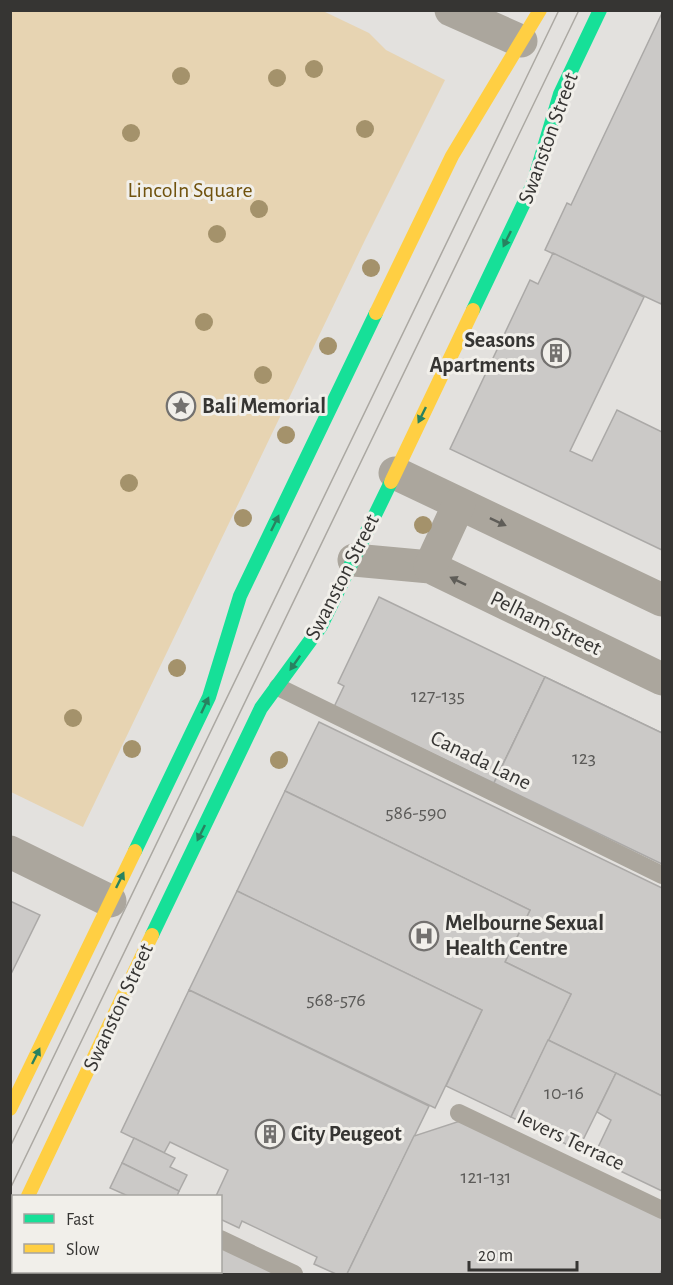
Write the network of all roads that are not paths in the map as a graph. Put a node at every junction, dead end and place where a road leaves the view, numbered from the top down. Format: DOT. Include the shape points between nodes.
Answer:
graph roads {
  1 [pos="451,10"];
  2 [pos="540,10"];
  3 [pos="600,10"];
  4 [pos="521,41"];
  5 [pos="395,472"];
  6 [pos="459,504"];
  7 [pos="354,560"];
  8 [pos="430,567"];
  9 [pos="663,600"];
  10 [pos="663,679"];
  11 [pos="278,687"];
  12 [pos="10,852"];
  13 [pos="663,875"];
  14 [pos="110,901"];
  15 [pos="10,1109"];
  16 [pos="459,1113"];
  17 [pos="29,1195"];
  18 [pos="663,1210"];
  19 [pos="222,1240"];
  20 [pos="294,1275"];
  1 -- 4 [label="street"];
  2 -- 4 [label="street"];
  3 -- 5 [label="street, Swanston Street, one-way" via="560,94 533,184"];
  14 -- 4 [label="street, one-way" via="209,697 240,596 452,156"];
  5 -- 6 [label="street"];
  5 -- 7 [label="street, Swanston Street"];
  6 -- 8 [label="street"];
  6 -- 9 [label="street, one-way"];
  7 -- 8 [label="street, Pelham Street"];
  7 -- 11 [label="street, Swanston Street, one-way" via="321,626"];
  10 -- 8 [label="street, Pelham Street, one-way"];
  11 -- 13 [label="lane, Canada Lane"];
  11 -- 17 [label="street, Swanston Street, one-way" via="261,708"];
  12 -- 14 [label="street"];
  15 -- 14 [label="street, one-way"];
  16 -- 18 [label="lane, Ievers Terrace"];
  19 -- 20 [label="lane"];
}
